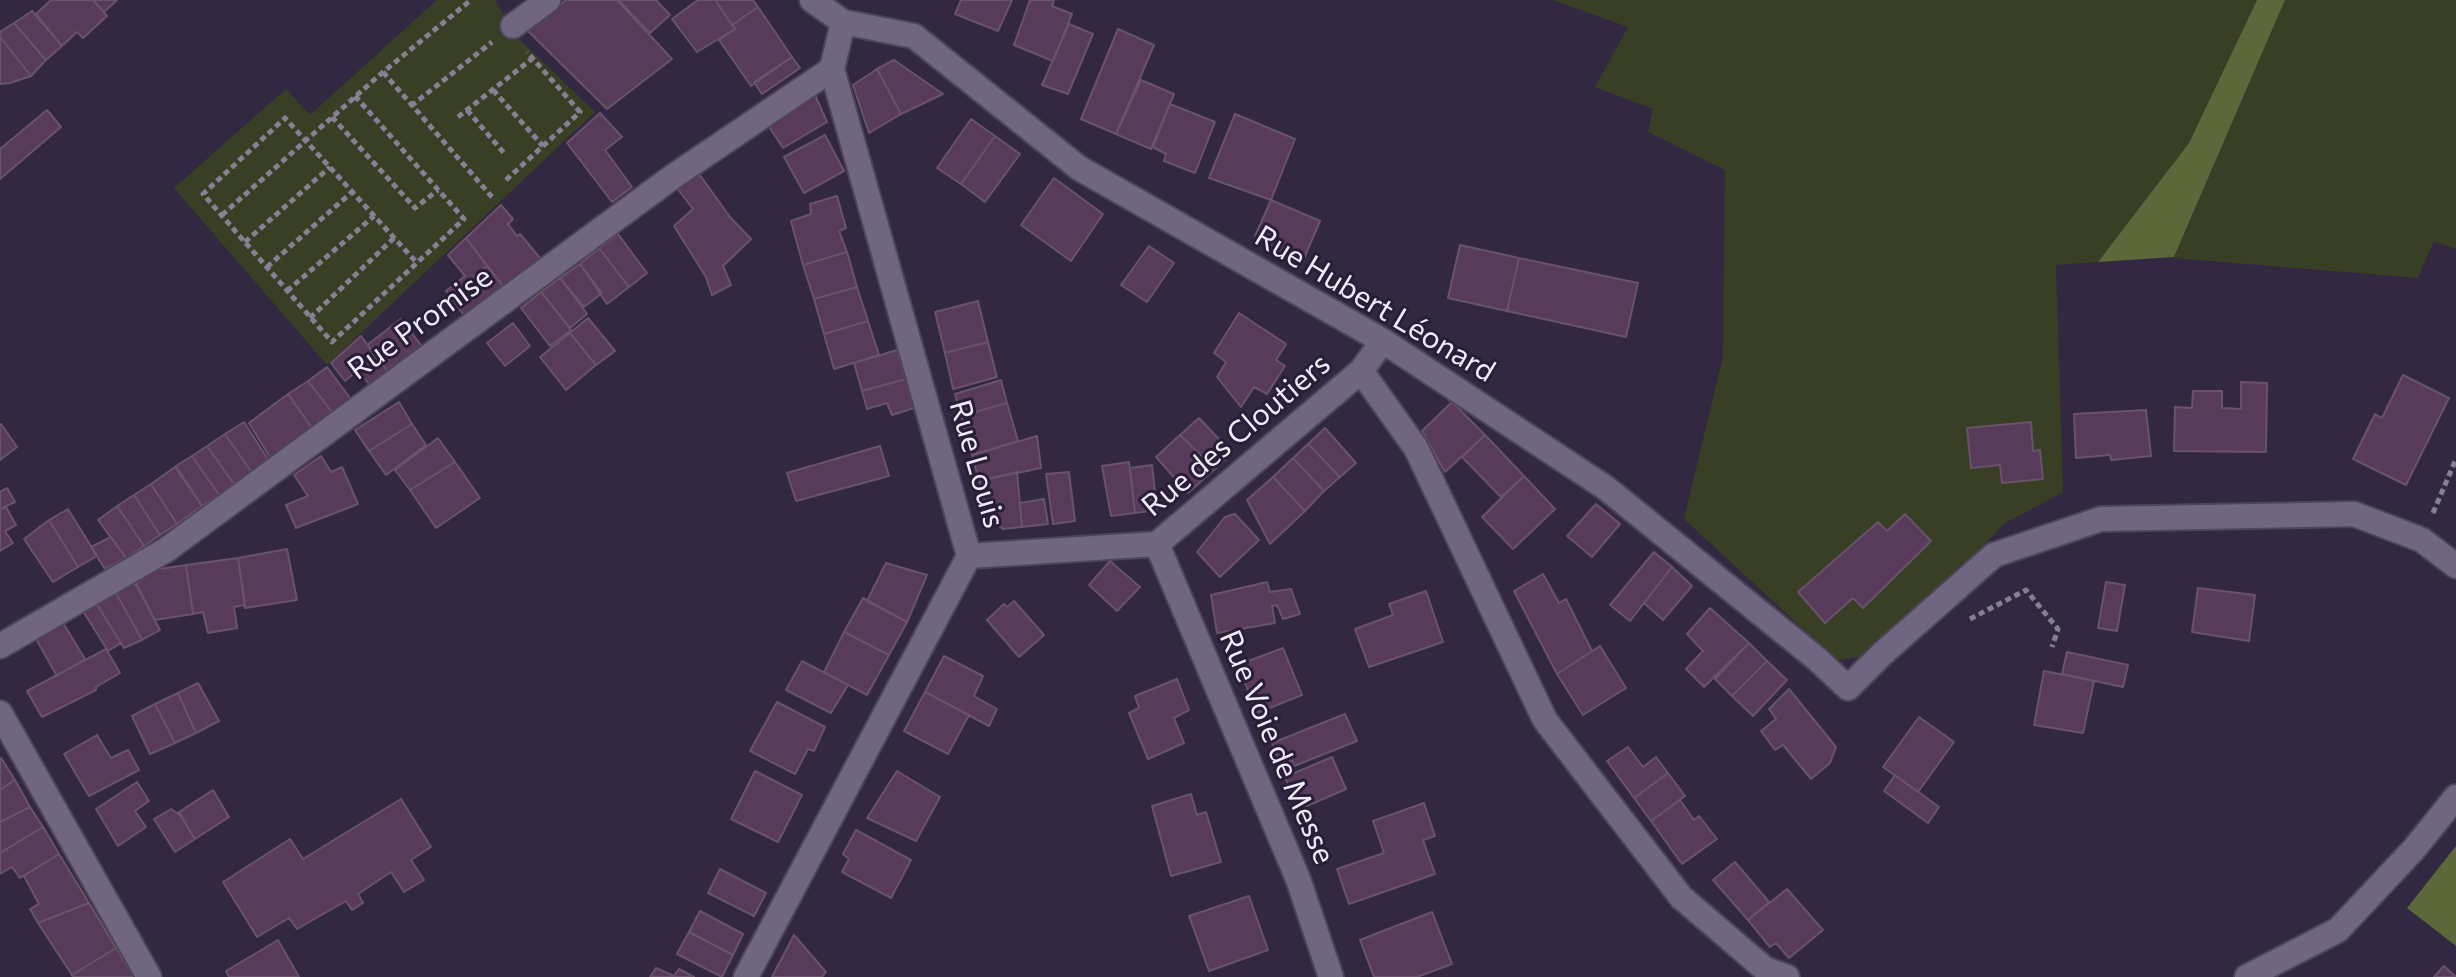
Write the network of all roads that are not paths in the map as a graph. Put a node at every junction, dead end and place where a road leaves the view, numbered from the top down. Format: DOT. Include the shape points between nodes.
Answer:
graph roads {
  1 [pos="548,0"];
  2 [pos="812,0"];
  3 [pos="843,22"];
  4 [pos="510,28"];
  5 [pos="832,69"];
  6 [pos="1383,341"];
  7 [pos="1361,371"];
  8 [pos="1157,544"];
  9 [pos="969,556"];
  10 [pos="2456,566"];
  11 [pos="0,646"];
  12 [pos="0,713"];
  13 [pos="2456,797"];
  14 [pos="149,977"];
  15 [pos="746,977"];
  16 [pos="1331,977"];
  17 [pos="1787,977"];
  18 [pos="2247,977"];
  1 -- 4 [label="street"];
  2 -- 3 [label="street"];
  3 -- 5 [label="street"];
  3 -- 6 [label="street, Rue Hubert Léonard" via="914,36 1079,168"];
  5 -- 9 [label="street, Rue Louis"];
  5 -- 11 [label="street, Rue Promise" via="671,178 166,550"];
  6 -- 7 [label="street, Rue des Cloutiers"];
  6 -- 10 [label="street, Rue Hubert Léonard" via="1606,488 1848,688 1994,555 2101,519 2354,514 2422,540"];
  7 -- 8 [label="street, Rue des Cloutiers"];
  7 -- 17 [label="street" via="1416,448 1545,720 1681,897 1765,969"];
  8 -- 9 [label="street, Rue des Cloutiers"];
  8 -- 16 [label="street, Rue Voie de Messe" via="1298,879"];
  9 -- 15 [label="street, Rue Louis"];
  12 -- 14 [label="street"];
  13 -- 18 [label="street" via="2338,930"];
}
